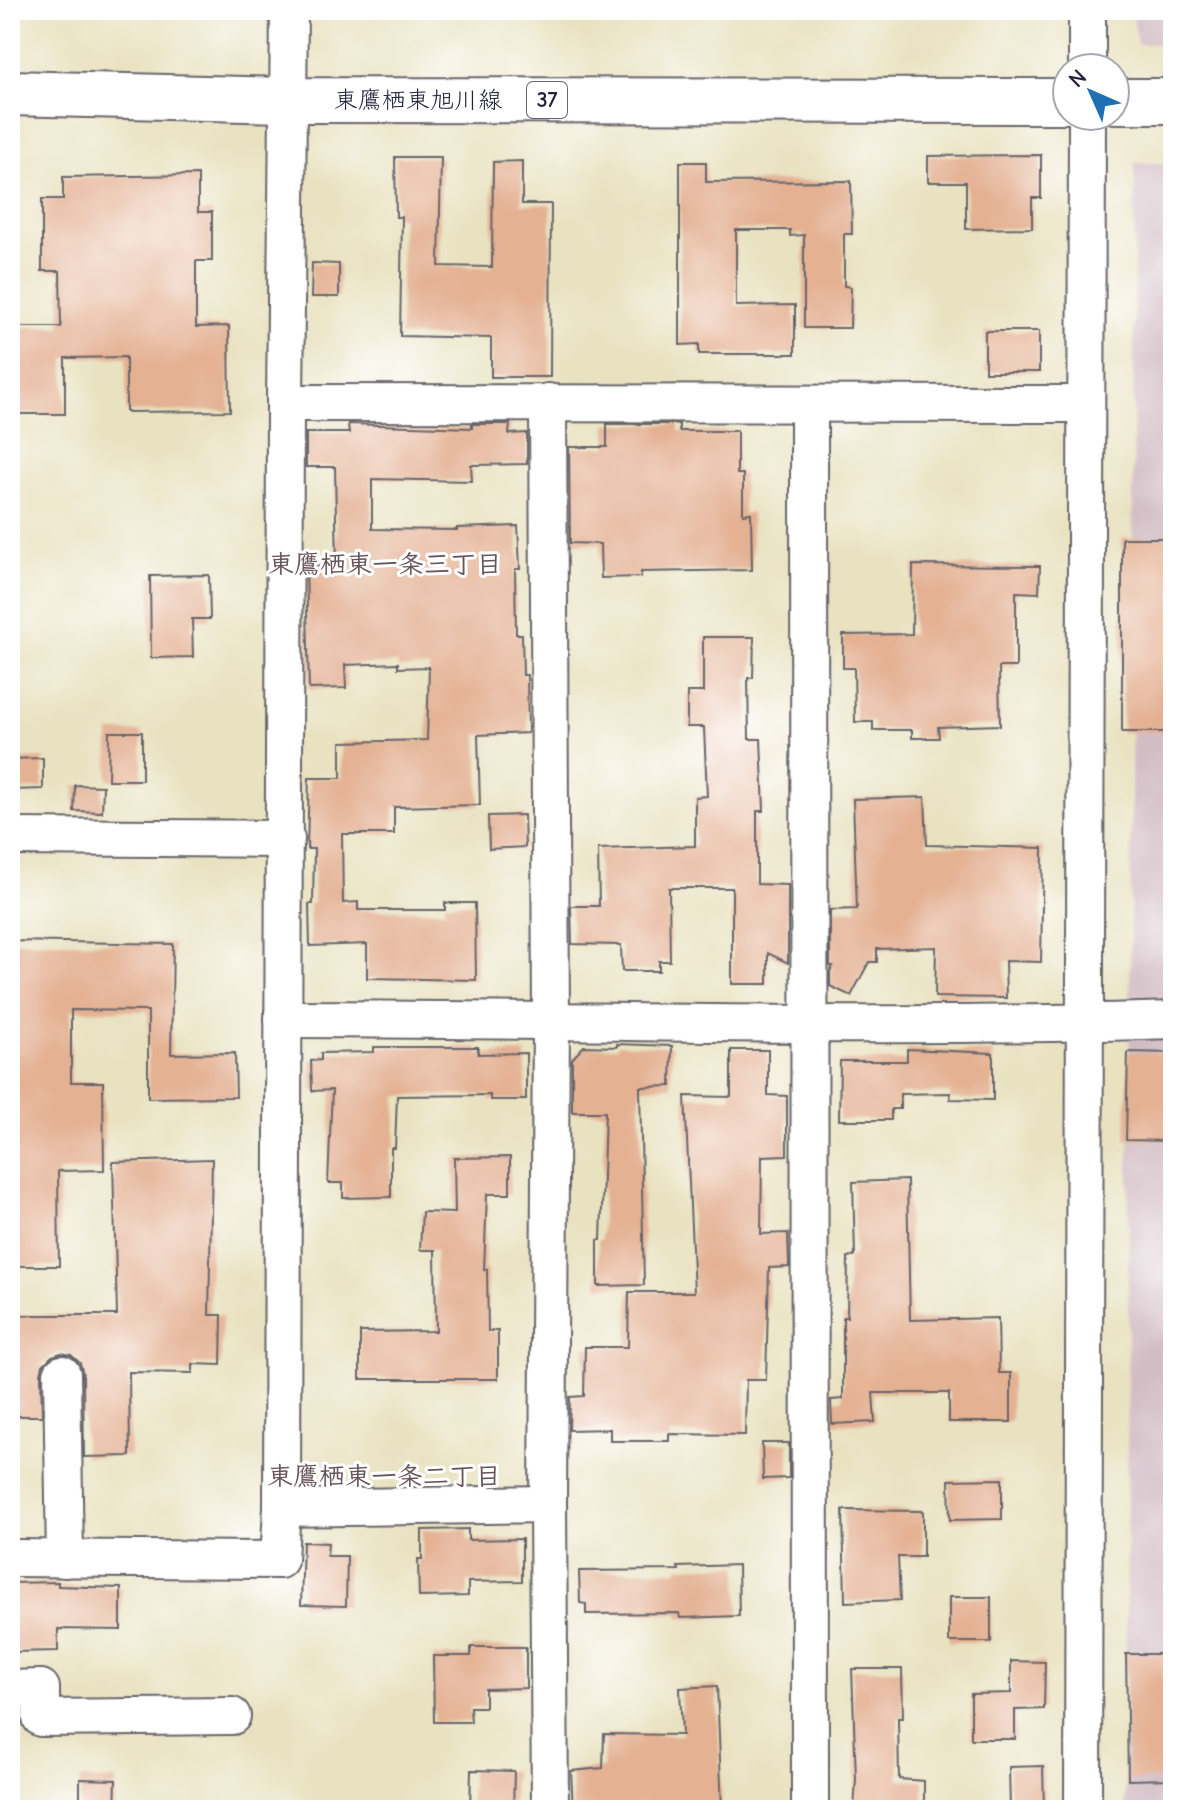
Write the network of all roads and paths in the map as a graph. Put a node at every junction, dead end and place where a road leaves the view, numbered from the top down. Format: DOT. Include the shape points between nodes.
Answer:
graph roads {
  1 [pos="289,10"];
  2 [pos="1087,10"];
  3 [pos="1087,52"];
  4 [pos="10,93"];
  5 [pos="286,100"];
  6 [pos="1051,101"];
  7 [pos="1131,101"];
  8 [pos="1173,101"];
  9 [pos="1087,132"];
  10 [pos="548,402"];
  11 [pos="285,403"];
  12 [pos="809,404"];
  13 [pos="1086,404"];
  14 [pos="10,837"];
  15 [pos="286,839"];
  16 [pos="283,1019"];
  17 [pos="551,1019"];
  18 [pos="1173,1020"];
  19 [pos="1083,1023"];
  20 [pos="808,1024"];
  21 [pos="62,1374"];
  22 [pos="548,1504"];
  23 [pos="282,1508"];
  24 [pos="10,1558"];
  25 [pos="65,1559"];
  26 [pos="10,1689"];
  27 [pos="232,1716"];
  28 [pos="550,1810"];
  29 [pos="810,1810"];
  30 [pos="1083,1810"];
  1 -- 5 [label="street"];
  2 -- 3 [label="street"];
  4 -- 5 [label="main road, 東鷹栖東旭川線 / 37"];
  5 -- 6 [label="main road, 東鷹栖東旭川線 / 37"];
  5 -- 11 [label="street"];
  7 -- 8 [label="main road"];
  9 -- 13 [label="street"];
  10 -- 11 [label="street"];
  10 -- 12 [label="street"];
  10 -- 17 [label="street"];
  11 -- 15 [label="street"];
  12 -- 13 [label="street"];
  12 -- 20 [label="street"];
  13 -- 19 [label="street"];
  14 -- 15 [label="street"];
  15 -- 16 [label="street"];
  16 -- 17 [label="street"];
  16 -- 23 [label="street"];
  17 -- 20 [label="street"];
  17 -- 22 [label="street"];
  18 -- 19 [label="street"];
  19 -- 20 [label="street"];
  19 -- 30 [label="street"];
  20 -- 29 [label="street"];
  21 -- 25 [label="street"];
  22 -- 23 [label="street"];
  22 -- 28 [label="street"];
  23 -- 25 [label="street" via="279,1560"];
  24 -- 25 [label="street"];
  26 -- 27 [label="street" via="41,1688 41,1718"];
}
